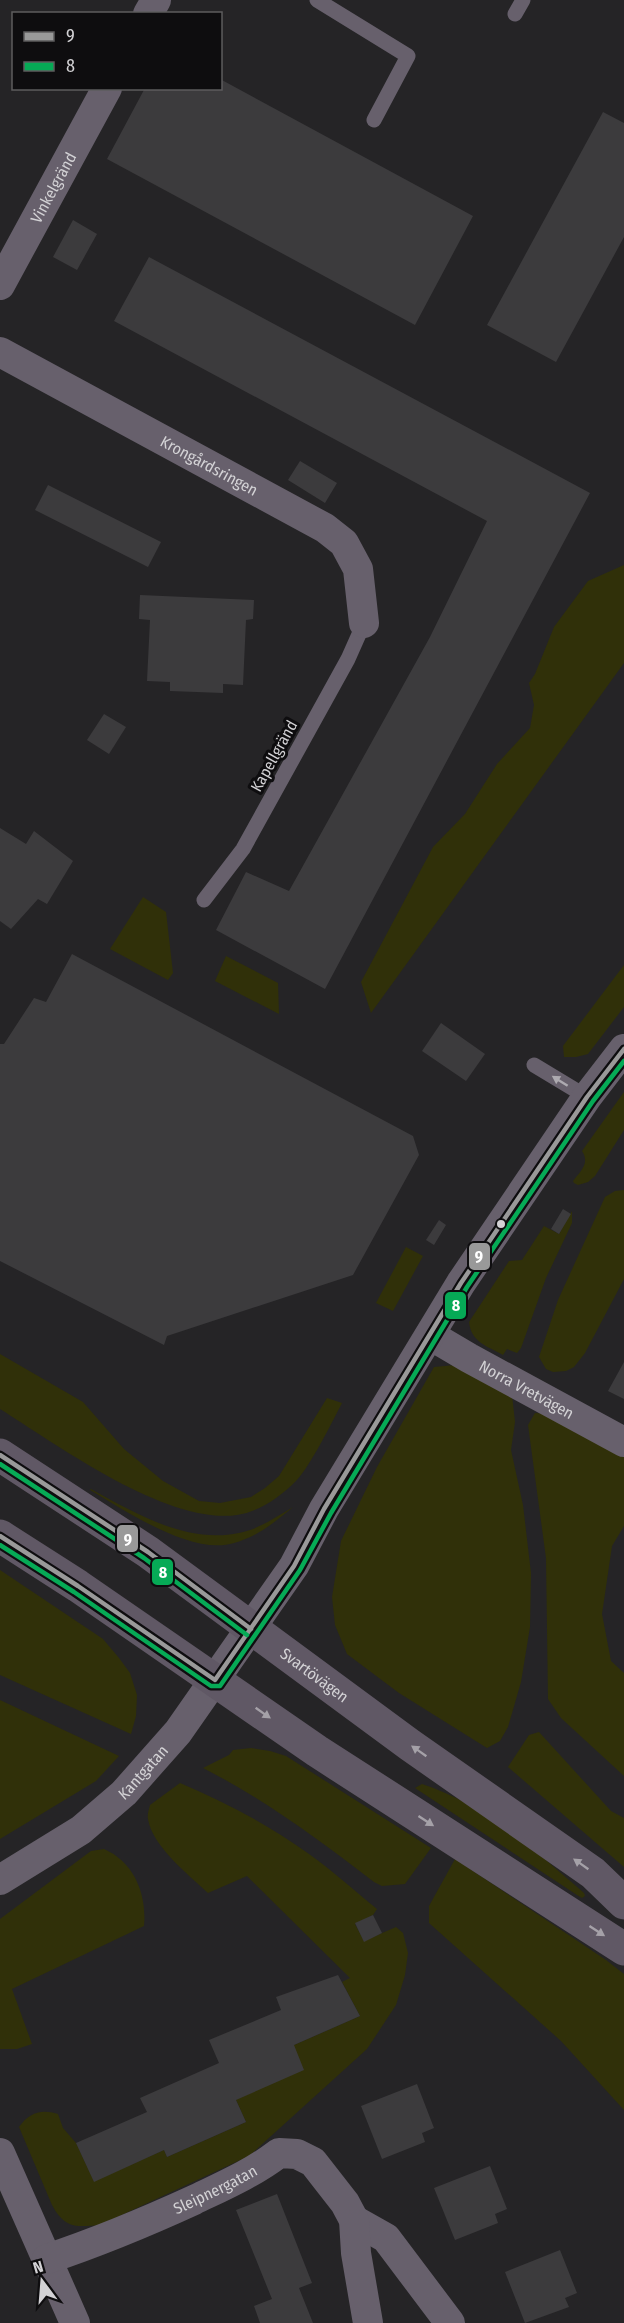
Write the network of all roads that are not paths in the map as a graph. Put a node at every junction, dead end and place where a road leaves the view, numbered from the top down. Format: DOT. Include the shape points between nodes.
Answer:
graph roads {
  1 [pos="317,0"];
  2 [pos="106,90"];
  3 [pos="374,120"];
  4 [pos="0,285"];
  5 [pos="0,352"];
  6 [pos="364,623"];
  7 [pos="204,900"];
  8 [pos="624,1049"];
  9 [pos="534,1065"];
  10 [pos="586,1097"];
  11 [pos="430,1335"];
  12 [pos="624,1442"];
  13 [pos="0,1455"];
  14 [pos="0,1536"];
  15 [pos="250,1629"];
  16 [pos="215,1680"];
  17 [pos="0,1880"];
  18 [pos="624,1904"];
  19 [pos="624,1949"];
  20 [pos="0,2153"];
  21 [pos="354,2220"];
  22 [pos="47,2259"];
  23 [pos="75,2323"];
  24 [pos="368,2323"];
  25 [pos="450,2323"];
  1 -- 3 [label="lane" via="408,56"];
  2 -- 4 [label="street, Vinkelgränd"];
  5 -- 6 [label="street, Krongårdsringen" via="325,528 344,543 358,569"];
  6 -- 7 [label="lane, Kapellgränd" via="243,849"];
  8 -- 10 [label="street, Kantgatan"];
  10 -- 9 [label="lane, one-way"];
  10 -- 11 [label="street, Kantgatan"];
  11 -- 12 [label="street, Norra Vretvägen"];
  11 -- 15 [label="street, Kantgatan" via="347,1469 294,1566"];
  13 -- 15 [label="main road, Svartövägen" via="148,1552"];
  14 -- 16 [label="main road"];
  15 -- 16 [label="street, Kantgatan"];
  18 -- 15 [label="main road, Svartövägen, one-way" via="593,1873"];
  16 -- 17 [label="street, Kantgatan" via="178,1732 124,1793 81,1830"];
  16 -- 19 [label="main road, one-way"];
  20 -- 22 [label="street"];
  21 -- 22 [label="street, Sleipnergatan" via="313,2163 297,2154 279,2153 233,2182 146,2222"];
  21 -- 24 [label="street, Sleipnergatan"];
  21 -- 25 [label="street, Sleipnergatan" via="386,2238"];
  22 -- 23 [label="street"];
}
